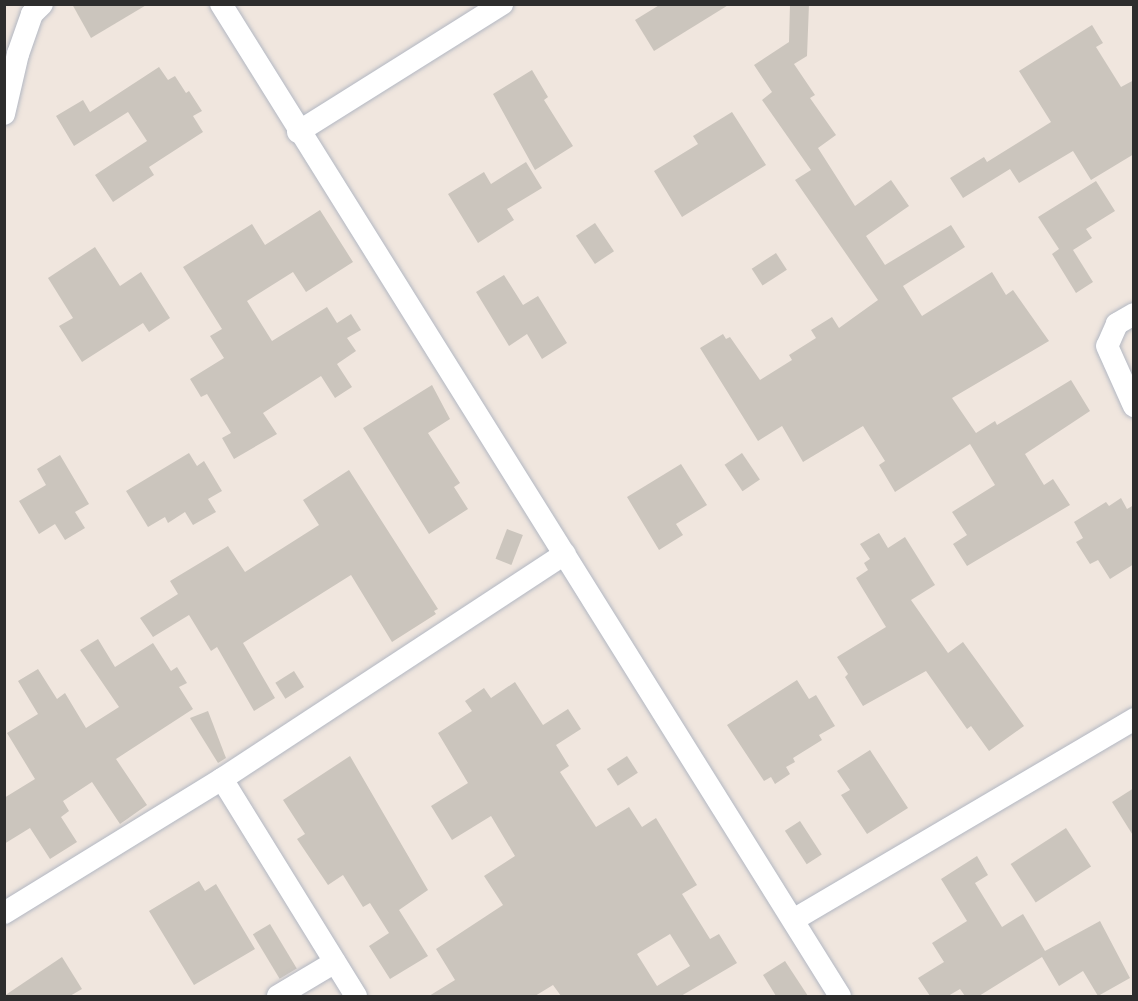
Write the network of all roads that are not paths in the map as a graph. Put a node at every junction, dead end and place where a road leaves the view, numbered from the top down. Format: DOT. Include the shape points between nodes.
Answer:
graph roads {
  1 [pos="42,4"];
  2 [pos="221,4"];
  3 [pos="502,4"];
  4 [pos="4,114"];
  5 [pos="298,132"];
  6 [pos="1134,314"];
  7 [pos="1134,406"];
  8 [pos="565,554"];
  9 [pos="1134,719"];
  10 [pos="222,779"];
  11 [pos="4,913"];
  12 [pos="795,919"];
  13 [pos="335,962"];
  14 [pos="278,996"];
  15 [pos="356,996"];
  16 [pos="840,996"];
  1 -- 4 [label="street" via="33,14 18,54"];
  2 -- 5 [label="street"];
  3 -- 5 [label="street"];
  5 -- 8 [label="street"];
  6 -- 7 [label="street" via="1117,324 1107,346"];
  8 -- 10 [label="street"];
  8 -- 12 [label="street"];
  9 -- 12 [label="street"];
  10 -- 11 [label="street"];
  10 -- 13 [label="street"];
  12 -- 16 [label="street"];
  13 -- 14 [label="street"];
  13 -- 15 [label="street"];
}
